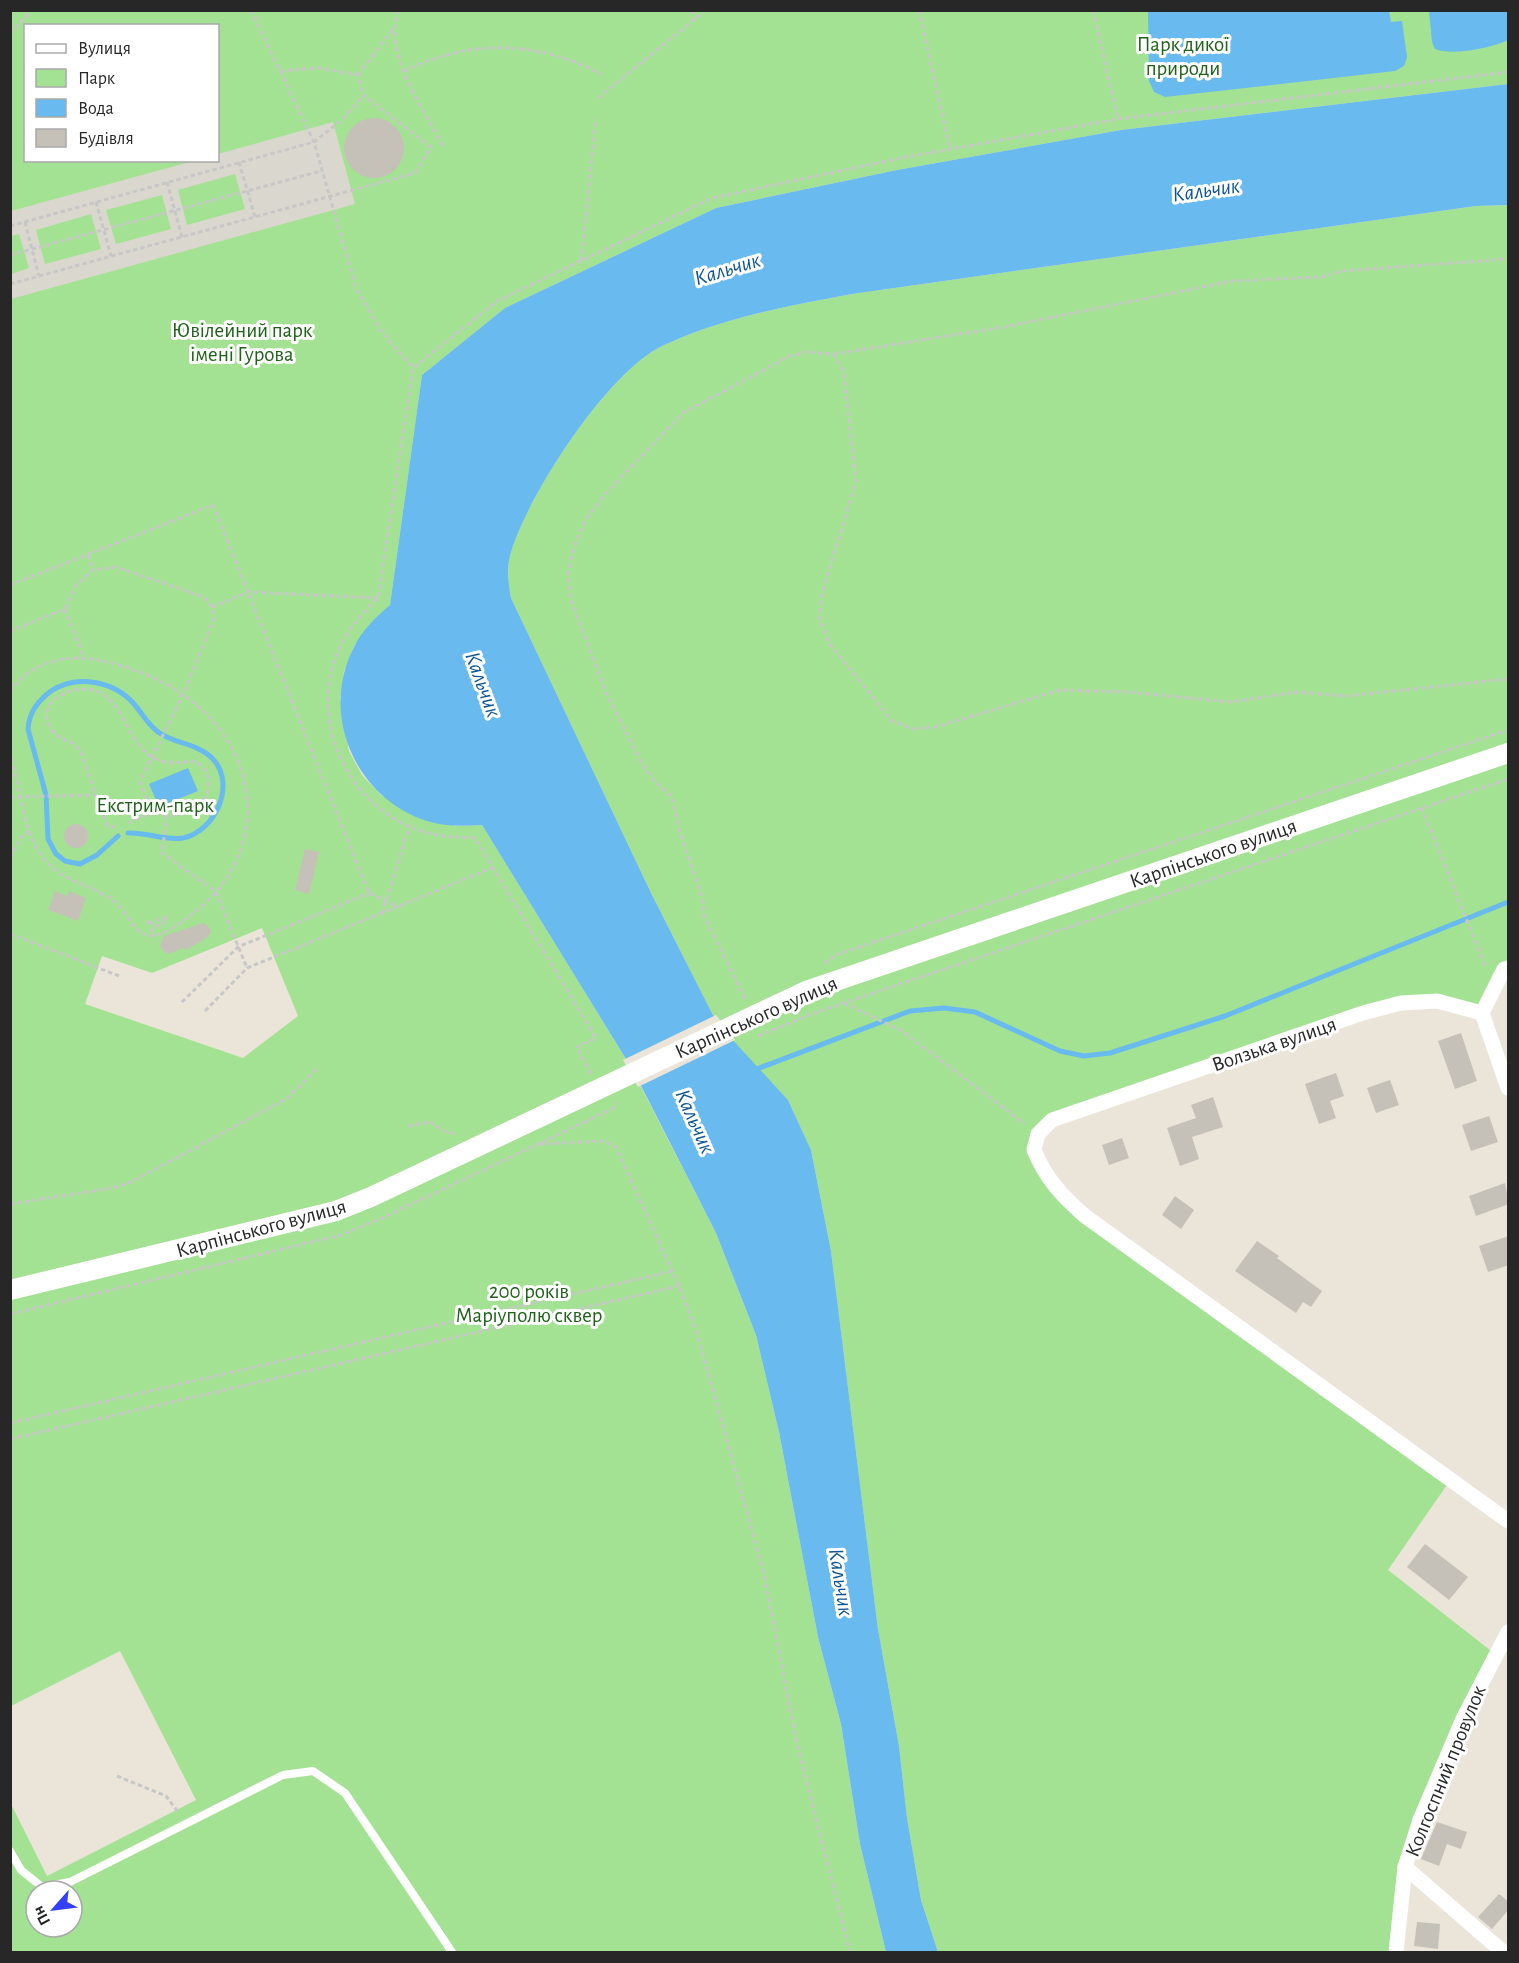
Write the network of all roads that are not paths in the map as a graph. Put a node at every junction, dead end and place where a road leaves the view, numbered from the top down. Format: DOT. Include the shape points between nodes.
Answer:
graph roads {
  1 [pos="1509,753"];
  2 [pos="1509,968"];
  3 [pos="1482,1013"];
  4 [pos="1509,1088"];
  5 [pos="10,1290"];
  6 [pos="1509,1521"];
  7 [pos="1509,1632"];
  8 [pos="10,1851"];
  9 [pos="1405,1867"];
  10 [pos="452,1953"];
  11 [pos="1396,1953"];
  12 [pos="1503,1953"];
  1 -- 5 [label="street, Карпінського вулиця" via="806,991 336,1211"];
  2 -- 3 [label="street" via="1504,969"];
  3 -- 4 [label="street"];
  3 -- 6 [label="street, Волзька вулиця" via="1437,1001 1401,1003 1363,1013 1052,1120 1038,1134 1034,1150 1043,1173 1085,1216"];
  7 -- 9 [label="street, Колгоспний провулок" via="1463,1719 1420,1820"];
  8 -- 10 [label="lane" via="21,1870 42,1887 70,1882 282,1775 313,1772 345,1793"];
  9 -- 11 [label="street, Колгоспний провулок"];
  9 -- 12 [label="street"];
}
